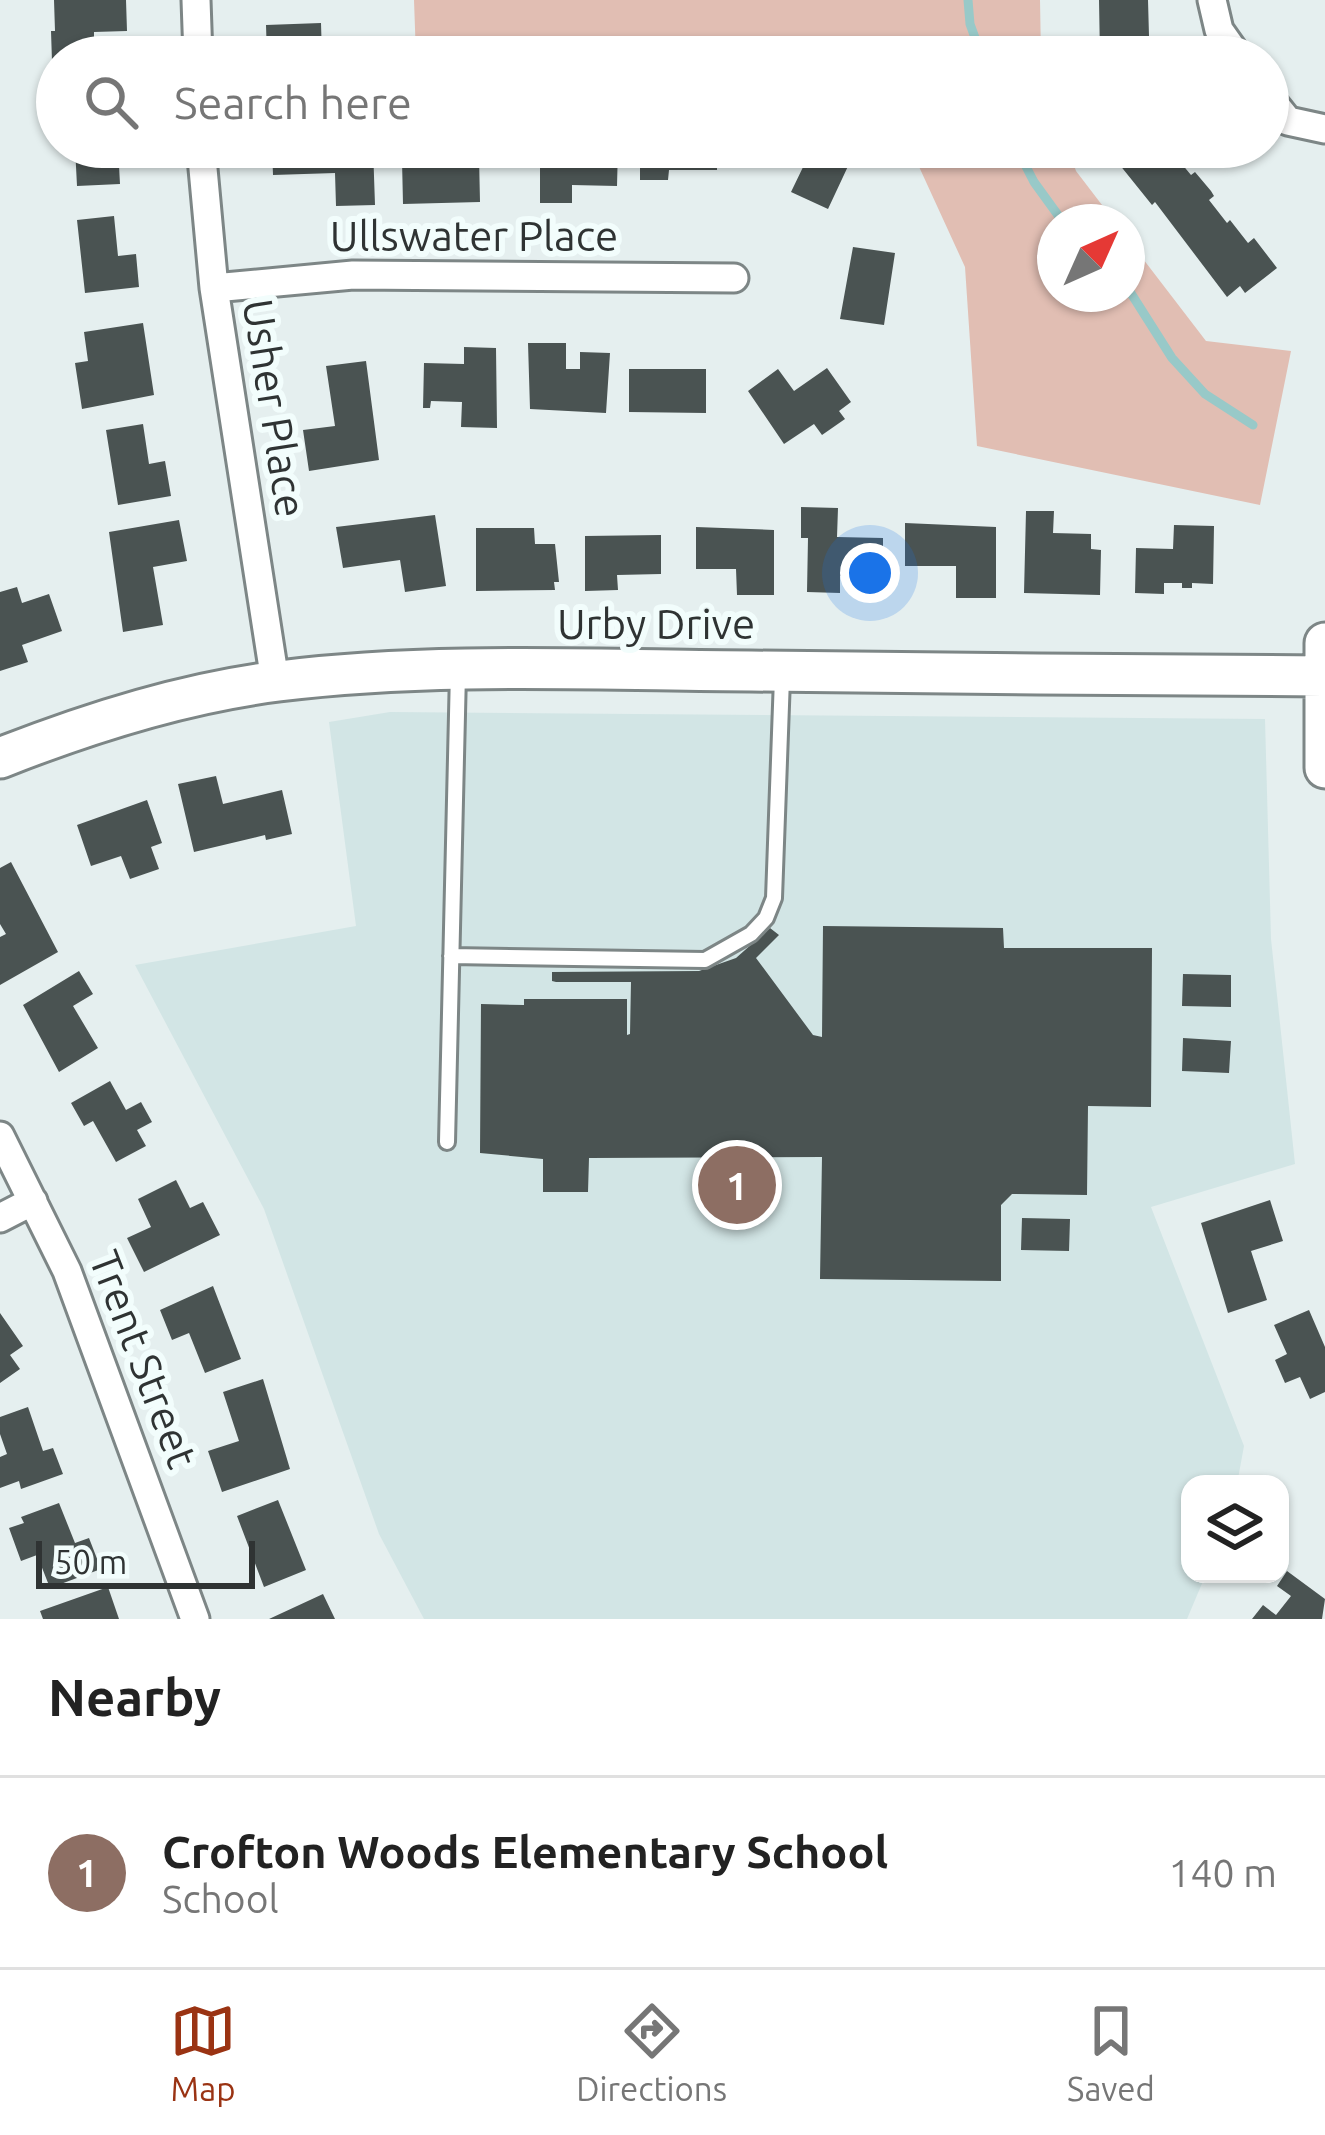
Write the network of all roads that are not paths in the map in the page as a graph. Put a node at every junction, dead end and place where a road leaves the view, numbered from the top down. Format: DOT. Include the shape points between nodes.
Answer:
graph roads {
  1 [pos="196,0"];
  2 [pos="1212,0"];
  3 [pos="197,36"];
  4 [pos="1223,36"];
  5 [pos="1289,122"];
  6 [pos="1325,129"];
  7 [pos="203,168"];
  8 [pos="734,278"];
  9 [pos="214,288"];
  10 [pos="1324,660"];
  11 [pos="458,672"];
  12 [pos="782,672"];
  13 [pos="274,681"];
  14 [pos="0,758"];
  15 [pos="1325,769"];
  16 [pos="451,956"];
  17 [pos="0,1136"];
  18 [pos="447,1142"];
  19 [pos="33,1201"];
  20 [pos="0,1218"];
  21 [pos="195,1619"];
  1 -- 3 [label="street"];
  2 -- 4 [label="street"];
  5 -- 6 [label="street"];
  7 -- 9 [label="street, Usher Place"];
  8 -- 9 [label="street, Ullswater Place" via="353,275"];
  9 -- 13 [label="street, Usher Place"];
  10 -- 12 [label="street, Urby Drive"];
  10 -- 15 [label="street"];
  11 -- 12 [label="street, Urby Drive"];
  11 -- 13 [label="street, Urby Drive"];
  11 -- 16 [label="lane"];
  12 -- 16 [label="lane" via="774,898 766,918 731,949 704,960"];
  13 -- 14 [label="street, Urby Drive" via="57,735"];
  16 -- 18 [label="lane"];
  17 -- 19 [label="street, Trent Street"];
  19 -- 20 [label="street"];
  19 -- 21 [label="street, Trent Street" via="96,1343"];
}
